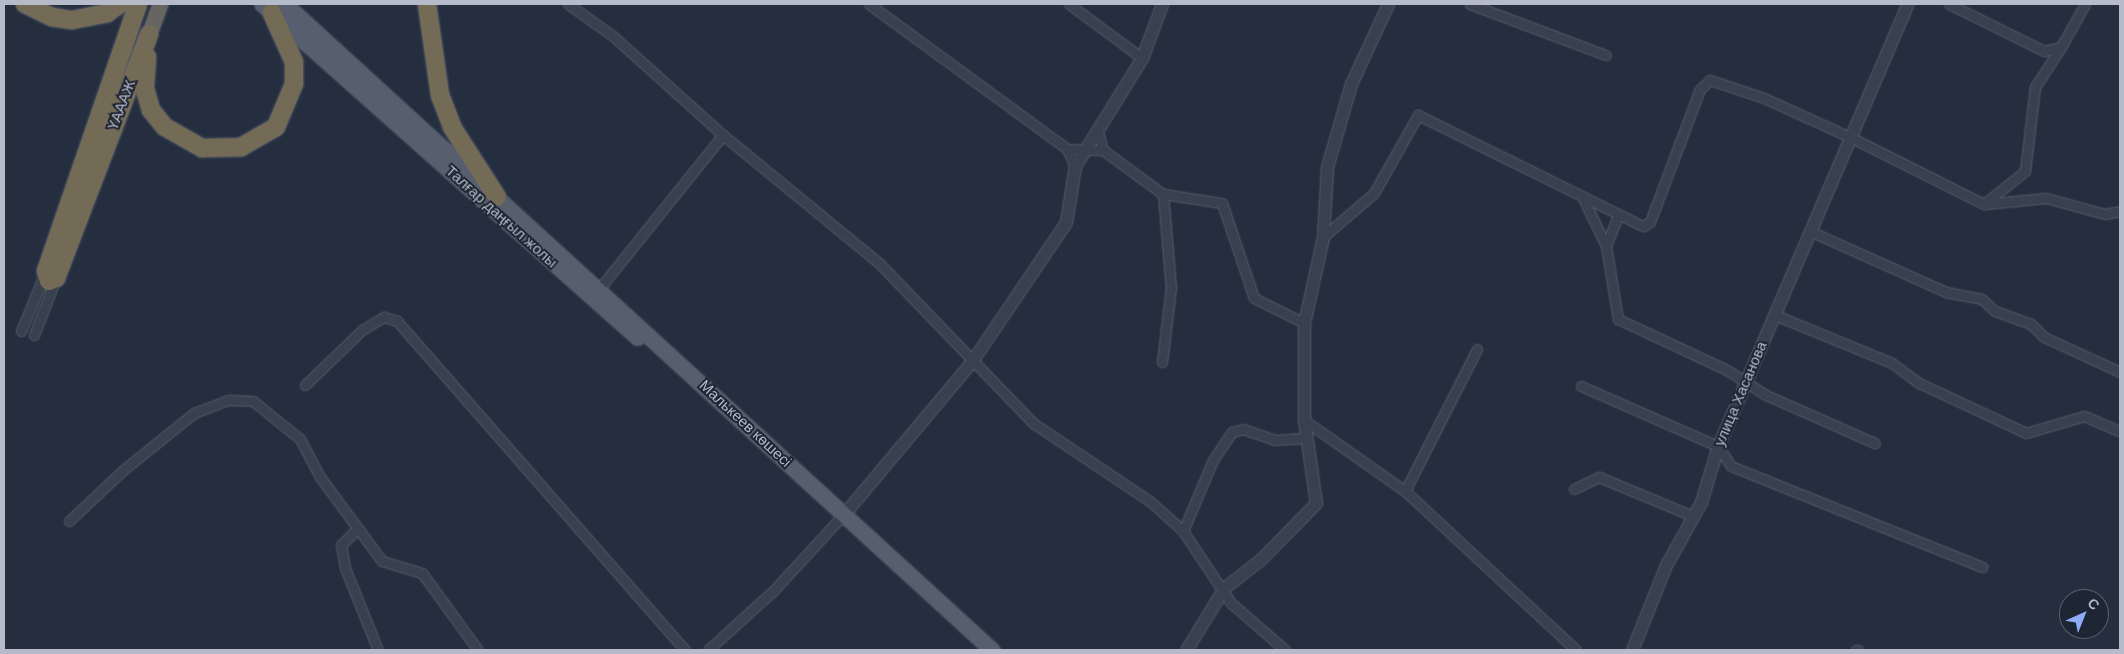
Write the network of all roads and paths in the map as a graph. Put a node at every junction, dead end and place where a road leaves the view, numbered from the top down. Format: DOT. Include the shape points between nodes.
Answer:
graph roads {
  1 [pos="25,4"];
  2 [pos="120,4"];
  3 [pos="138,4"];
  4 [pos="160,4"];
  5 [pos="427,4"];
  6 [pos="568,4"];
  7 [pos="869,4"];
  8 [pos="1069,4"];
  9 [pos="1162,4"];
  10 [pos="1388,4"];
  11 [pos="1470,4"];
  12 [pos="1907,4"];
  13 [pos="1949,4"];
  14 [pos="2085,4"];
  15 [pos="273,7"];
  16 [pos="150,34"];
  17 [pos="2061,48"];
  18 [pos="1606,55"];
  19 [pos="1142,58"];
  20 [pos="1097,129"];
  21 [pos="723,135"];
  22 [pos="1850,137"];
  23 [pos="1085,148"];
  24 [pos="1066,149"];
  25 [pos="1103,150"];
  26 [pos="1075,166"];
  27 [pos="1162,194"];
  28 [pos="497,197"];
  29 [pos="1583,198"];
  30 [pos="77,203"];
  31 [pos="1984,204"];
  32 [pos="2120,211"];
  33 [pos="1618,216"];
  34 [pos="1812,232"];
  35 [pos="1323,237"];
  36 [pos="1606,246"];
  37 [pos="51,274"];
  38 [pos="599,290"];
  39 [pos="1775,315"];
  40 [pos="1304,323"];
  41 [pos="21,331"];
  42 [pos="34,335"];
  43 [pos="1477,349"];
  44 [pos="972,361"];
  45 [pos="1162,362"];
  46 [pos="2120,372"];
  47 [pos="1747,382"];
  48 [pos="305,385"];
  49 [pos="1581,386"];
  50 [pos="1304,420"];
  51 [pos="745,424"];
  52 [pos="2120,431"];
  53 [pos="1306,438"];
  54 [pos="1875,443"];
  55 [pos="1718,446"];
  56 [pos="1574,489"];
  57 [pos="1405,491"];
  58 [pos="843,515"];
  59 [pos="1693,516"];
  60 [pos="69,521"];
  61 [pos="358,528"];
  62 [pos="1183,531"];
  63 [pos="1982,567"];
  64 [pos="1224,588"];
  65 [pos="378,650"];
  66 [pos="478,650"];
  67 [pos="685,650"];
  68 [pos="708,650"];
  69 [pos="992,650"];
  70 [pos="1186,650"];
  71 [pos="1285,650"];
  72 [pos="1576,650"];
  73 [pos="1632,650"];
  1 -- 2 [label="highway" via="52,17 72,20 107,13"];
  3 -- 30 [label="highway, ҮАААЖ"];
  4 -- 16 [label="highway, ҮАААЖ"];
  5 -- 28 [label="highway" via="440,95 452,128"];
  6 -- 21 [label="street" via="613,36"];
  7 -- 24 [label="street"];
  8 -- 19 [label="street"];
  9 -- 19 [label="street"];
  10 -- 35 [label="street" via="1351,84 1326,167"];
  11 -- 18 [label="street"];
  12 -- 22 [label="street, улица Хасанова"];
  13 -- 17 [label="street" via="2044,52"];
  14 -- 17 [label="street"];
  15 -- 16 [label="highway" via="294,62 288,106 276,127 259,140 223,151 185,142 152,110 145,76"];
  15 -- 28 [label="main road, Талғар даңғыл жолы"];
  15 -- 51 [label="main road, Талғар даңғыл жолы" via="620,323"];
  16 -- 30 [label="highway, ҮАААЖ"];
  17 -- 31 [label="street" via="2035,87 2025,171"];
  19 -- 20 [label="street"];
  20 -- 23 [label="street"];
  20 -- 25 [label="street"];
  21 -- 38 [label="street"];
  21 -- 44 [label="street" via="880,264 959,342"];
  22 -- 31 [label="street"];
  22 -- 33 [label="street" via="1764,98 1710,80 1700,89 1650,222 1643,226"];
  22 -- 34 [label="street, улица Хасанова"];
  23 -- 24 [label="street"];
  23 -- 25 [label="street"];
  23 -- 26 [label="street"];
  24 -- 26 [label="street"];
  25 -- 27 [label="street"];
  26 -- 44 [label="street" via="1066,222"];
  27 -- 40 [label="street" via="1222,203 1254,298"];
  27 -- 45 [label="street" via="1171,288"];
  28 -- 38 [label="main road, Малькеев көшесі"];
  29 -- 33 [label="street"];
  29 -- 35 [label="street" via="1418,115 1374,194"];
  29 -- 36 [label="street"];
  30 -- 37 [label="highway"];
  31 -- 32 [label="street" via="2046,198 2105,214"];
  33 -- 36 [label="street"];
  34 -- 39 [label="street, улица Хасанова"];
  34 -- 46 [label="street" via="1946,292 1982,299 1995,311 2032,324 2044,337"];
  35 -- 40 [label="street"];
  36 -- 47 [label="street" via="1618,319"];
  37 -- 41 [label="street"];
  37 -- 42 [label="street"];
  38 -- 51 [label="main road, Малькеев көшесі"];
  39 -- 47 [label="street, улица Хасанова"];
  39 -- 52 [label="street" via="1892,363 1920,384 2026,433 2084,416"];
  40 -- 50 [label="street"];
  43 -- 57 [label="street"];
  44 -- 58 [label="street"];
  44 -- 62 [label="street" via="1033,423 1151,502"];
  47 -- 54 [label="street" via="1766,395"];
  47 -- 55 [label="street, улица Хасанова"];
  48 -- 67 [label="street" via="362,330 384,317 397,322"];
  49 -- 55 [label="street"];
  50 -- 53 [label="street"];
  50 -- 57 [label="street"];
  51 -- 58 [label="main road, Малькеев көшесі"];
  53 -- 62 [label="street" via="1275,440 1243,429 1232,432 1213,460"];
  53 -- 64 [label="street" via="1316,502 1261,559"];
  55 -- 59 [label="street, улица Хасанова"];
  55 -- 63 [label="street" via="1731,466"];
  56 -- 59 [label="street" via="1599,477"];
  57 -- 72 [label="street"];
  58 -- 68 [label="street" via="774,590"];
  58 -- 69 [label="main road, Малькеев көшесі"];
  59 -- 73 [label="street, улица Хасанова" via="1666,565"];
  60 -- 61 [label="street" via="122,471 194,413 228,400 253,401 281,420 300,439 320,477"];
  61 -- 65 [label="street" via="341,545 345,568"];
  61 -- 66 [label="street" via="382,561 422,573"];
  62 -- 64 [label="street"];
  64 -- 70 [label="street"];
  64 -- 71 [label="street" via="1231,603"];
}
